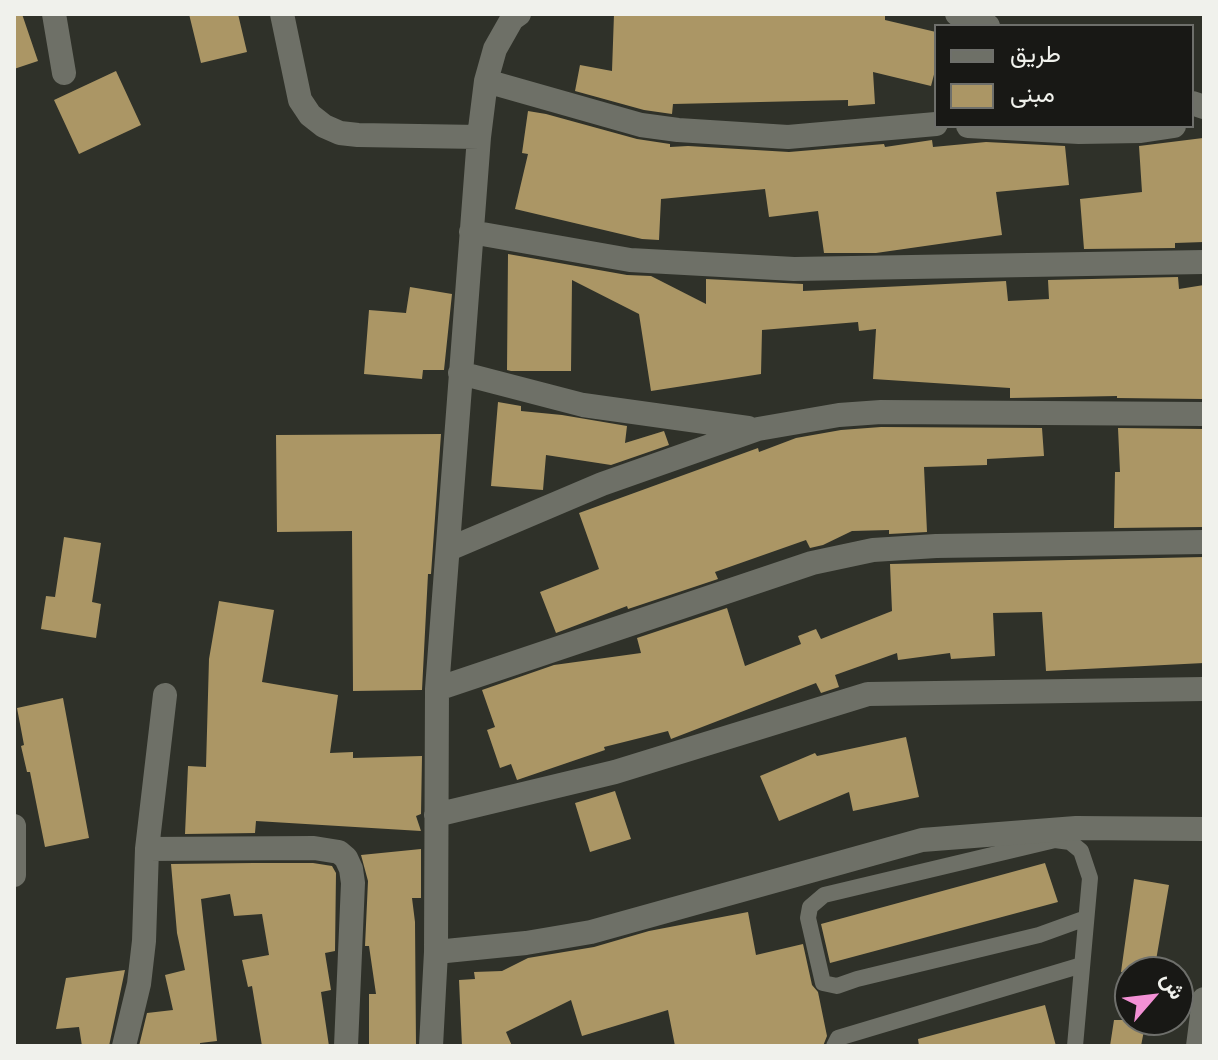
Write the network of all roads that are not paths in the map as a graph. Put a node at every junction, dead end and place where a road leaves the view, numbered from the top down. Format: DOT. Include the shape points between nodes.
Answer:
graph roads {
  1 [pos="54,14"];
  2 [pos="282,14"];
  3 [pos="519,14"];
  4 [pos="957,14"];
  5 [pos="983,24"];
  6 [pos="64,73"];
  7 [pos="486,81"];
  8 [pos="934,124"];
  9 [pos="1005,128"];
  10 [pos="1161,128"];
  11 [pos="479,137"];
  12 [pos="471,232"];
  13 [pos="1204,262"];
  14 [pos="460,373"];
  15 [pos="1204,414"];
  16 [pos="758,429"];
  17 [pos="1204,542"];
  18 [pos="449,549"];
  19 [pos="437,689"];
  20 [pos="1204,689"];
  21 [pos="165,695"];
  22 [pos="436,815"];
  23 [pos="14,826"];
  24 [pos="1204,829"];
  25 [pos="147,849"];
  26 [pos="14,872"];
  27 [pos="1086,918"];
  28 [pos="436,952"];
  29 [pos="1082,965"];
  30 [pos="1204,999"];
  31 [pos="124,1046"];
  32 [pos="346,1046"];
  33 [pos="431,1046"];
  34 [pos="834,1046"];
  35 [pos="1075,1046"];
  36 [pos="1198,1046"];
  1 -- 6 [label="street"];
  2 -- 11 [label="street" via="300,100 324,126 358,135"];
  3 -- 7 [label="street" via="495,49"];
  4 -- 5 [label="street"];
  7 -- 8 [label="street" via="641,125 678,130 788,137"];
  7 -- 11 [label="street"];
  9 -- 10 [label="street"];
  11 -- 12 [label="street"];
  12 -- 13 [label="street" via="630,260 794,269"];
  12 -- 14 [label="street"];
  14 -- 16 [label="street" via="583,405"];
  14 -- 18 [label="street"];
  15 -- 16 [label="street" via="881,412"];
  16 -- 18 [label="street" via="602,484"];
  17 -- 19 [label="street" via="873,550 812,563"];
  18 -- 19 [label="street"];
  19 -- 22 [label="street"];
  20 -- 22 [label="street" via="868,694 615,772"];
  21 -- 25 [label="street"];
  22 -- 28 [label="street"];
  23 -- 26 [label="street"];
  24 -- 28 [label="street" via="1076,828 922,840 591,932"];
  25 -- 31 [label="street" via="139,984"];
  25 -- 32 [label="street" via="314,848 346,858 353,883"];
  27 -- 27 [label="lane" via="1039,935 837,986 823,983 808,918 810,907 824,895 1055,840 1070,842 1086,862"];
  27 -- 29 [label="lane"];
  28 -- 33 [label="street"];
  29 -- 34 [label="lane" via="838,1038"];
  29 -- 35 [label="lane"];
  30 -- 36 [label="street"];
}
